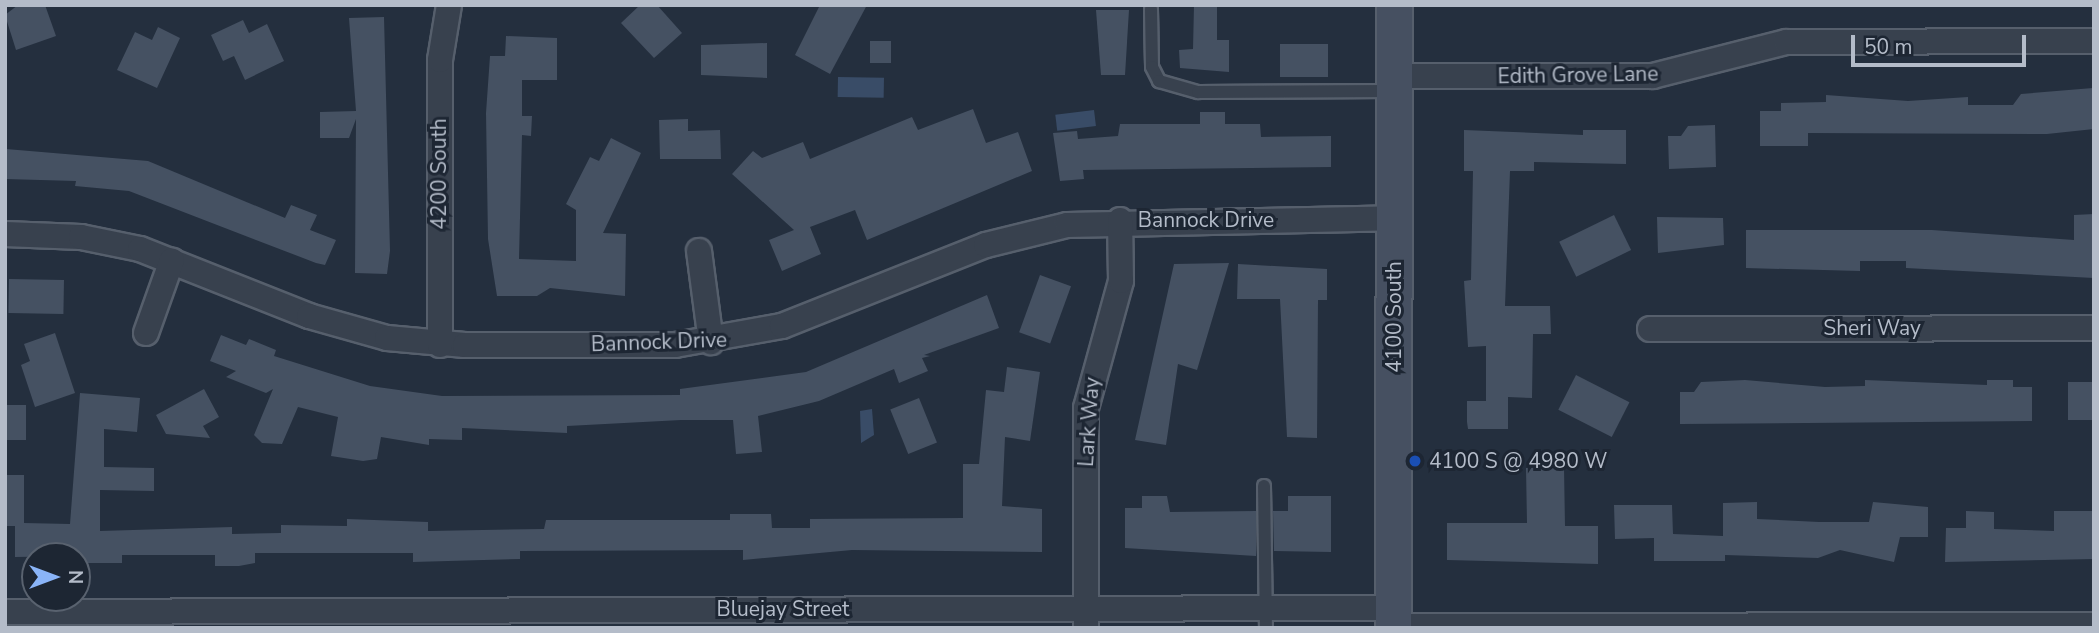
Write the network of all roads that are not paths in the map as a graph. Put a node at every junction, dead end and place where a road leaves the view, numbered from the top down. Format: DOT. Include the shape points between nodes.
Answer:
graph roads {
  1 [pos="449,5"];
  2 [pos="1394,5"];
  3 [pos="1151,9"];
  4 [pos="2094,41"];
  5 [pos="1394,83"];
  6 [pos="1394,218"];
  7 [pos="1120,220"];
  8 [pos="5,233"];
  9 [pos="699,251"];
  10 [pos="172,260"];
  11 [pos="2094,328"];
  12 [pos="1650,329"];
  13 [pos="146,333"];
  14 [pos="711,342"];
  15 [pos="440,345"];
  16 [pos="1265,486"];
  17 [pos="5,612"];
  18 [pos="1086,618"];
  19 [pos="1266,618"];
  20 [pos="1393,621"];
  21 [pos="2094,625"];
  22 [pos="1708,627"];
  1 -- 15 [label="street, 4200 South" via="439,72"];
  2 -- 5 [label="main road, 4100 South"];
  3 -- 5 [label="lane" via="1152,66 1159,81 1198,92"];
  4 -- 5 [label="street, Edith Grove Lane" via="1786,42 1653,76"];
  5 -- 6 [label="main road, 4100 South"];
  6 -- 7 [label="street, Bannock Drive"];
  6 -- 20 [label="main road, 4100 South"];
  7 -- 14 [label="street, Bannock Drive" via="1013,236 782,327"];
  7 -- 18 [label="street, Lark Way" via="1121,281 1086,408"];
  8 -- 10 [label="street, Bannock Drive" via="80,237"];
  9 -- 14 [label="street"];
  10 -- 13 [label="street"];
  10 -- 15 [label="street, Bannock Drive" via="334,325"];
  11 -- 12 [label="street, Sheri Way"];
  14 -- 15 [label="street, Bannock Drive"];
  16 -- 19 [label="lane"];
  17 -- 18 [label="street, Bluejay Street"];
  18 -- 19 [label="street, Bluejay Street"];
  19 -- 20 [label="street, Bluejay Street"];
  20 -- 22 [label="street, Bluejay Street"];
  21 -- 22 [label="street, Bluejay Street"];
}
